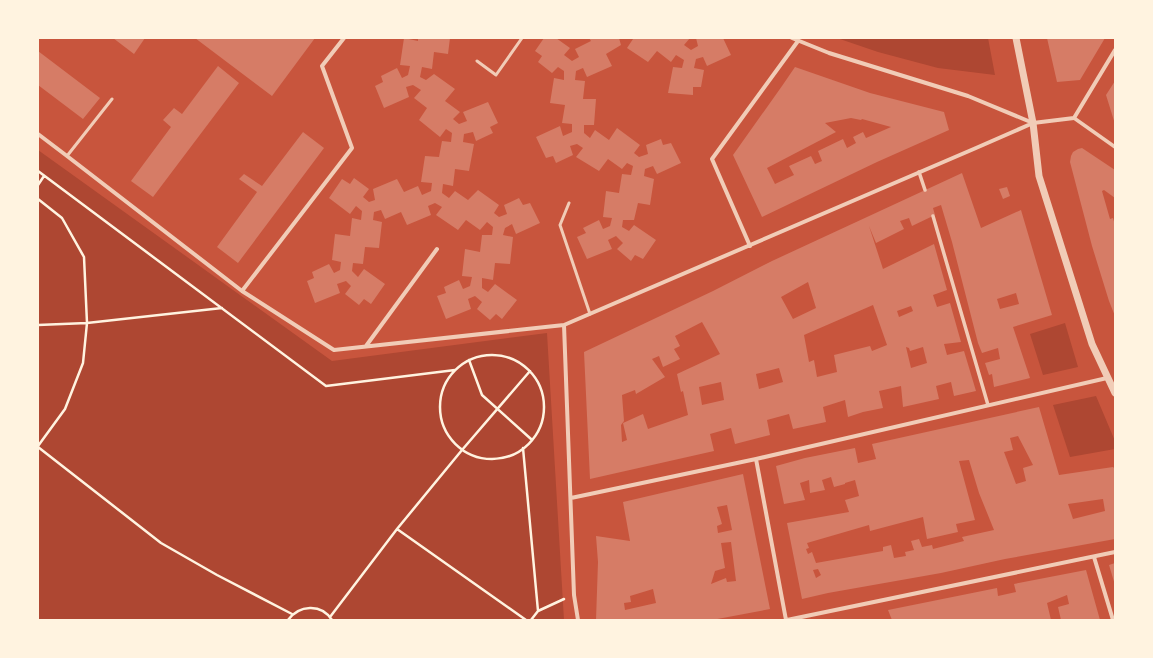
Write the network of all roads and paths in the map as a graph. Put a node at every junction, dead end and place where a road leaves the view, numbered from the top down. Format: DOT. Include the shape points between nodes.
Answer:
graph roads {
  1 [pos="344,38"];
  2 [pos="522,38"];
  3 [pos="792,38"];
  4 [pos="1016,38"];
  5 [pos="798,41"];
  6 [pos="1115,50"];
  7 [pos="477,61"];
  8 [pos="112,98"];
  9 [pos="1074,118"];
  10 [pos="1033,122"];
  11 [pos="38,134"];
  12 [pos="1115,147"];
  13 [pos="67,156"];
  14 [pos="38,171"];
  15 [pos="919,172"];
  16 [pos="44,176"];
  17 [pos="38,185"];
  18 [pos="925,190"];
  19 [pos="38,198"];
  20 [pos="569,203"];
  21 [pos="933,216"];
  22 [pos="750,246"];
  23 [pos="438,249"];
  24 [pos="242,291"];
  25 [pos="222,308"];
  26 [pos="590,314"];
  27 [pos="87,323"];
  28 [pos="38,325"];
  29 [pos="564,325"];
  30 [pos="366,346"];
  31 [pos="469,360"];
  32 [pos="455,370"];
  33 [pos="530,372"];
  34 [pos="1108,378"];
  35 [pos="1115,393"];
  36 [pos="988,405"];
  37 [pos="498,409"];
  38 [pos="531,439"];
  39 [pos="38,446"];
  40 [pos="523,448"];
  41 [pos="462,450"];
  42 [pos="756,459"];
  43 [pos="571,498"];
  44 [pos="397,529"];
  45 [pos="1115,552"];
  46 [pos="1094,557"];
  47 [pos="574,595"];
  48 [pos="538,611"];
  49 [pos="292,614"];
  50 [pos="330,617"];
  51 [pos="288,620"];
  52 [pos="332,620"];
  53 [pos="526,620"];
  54 [pos="531,620"];
  55 [pos="578,620"];
  56 [pos="787,620"];
  57 [pos="1113,620"];
  1 -- 24 [label="street" via="322,66 352,148"];
  2 -- 7 [label="lane" via="496,75"];
  3 -- 5 [label="street"];
  4 -- 10 [label="street"];
  5 -- 10 [label="street" via="968,96"];
  5 -- 22 [label="street" via="712,160"];
  6 -- 9 [label="street"];
  8 -- 13 [label="lane"];
  9 -- 10 [label="street"];
  9 -- 12 [label="street"];
  10 -- 15 [label="street"];
  10 -- 34 [label="street" via="1040,176 1092,344"];
  11 -- 13 [label="street"];
  13 -- 24 [label="street"];
  14 -- 16 [label="path"];
  15 -- 18 [label="street"];
  15 -- 22 [label="street"];
  16 -- 17 [label="path"];
  16 -- 25 [label="path"];
  19 -- 27 [label="path" via="62,218 84,258"];
  20 -- 26 [label="lane" via="560,225"];
  21 -- 36 [label="street"];
  22 -- 26 [label="street"];
  23 -- 30 [label="street"];
  24 -- 30 [label="street" via="334,350"];
  25 -- 27 [label="path"];
  25 -- 32 [label="path" via="326,386"];
  26 -- 29 [label="street"];
  27 -- 28 [label="path"];
  27 -- 39 [label="path" via="83,363 65,409"];
  29 -- 30 [label="street"];
  29 -- 43 [label="street"];
  31 -- 32 [label="path"];
  31 -- 33 [label="path" via="485,355 501,355 517,361"];
  31 -- 37 [label="path" via="482,395"];
  32 -- 41 [label="path" via="445,385 440,402 441,420 449,437"];
  33 -- 37 [label="path"];
  33 -- 38 [label="path" via="541,390 543,411 537,432"];
  34 -- 35 [label="street"];
  34 -- 36 [label="street"];
  36 -- 42 [label="street"];
  37 -- 38 [label="path"];
  37 -- 41 [label="path"];
  38 -- 40 [label="path"];
  39 -- 49 [label="path" via="161,543"];
  40 -- 41 [label="path" via="499,458 486,458"];
  40 -- 48 [label="path"];
  41 -- 44 [label="path"];
  42 -- 43 [label="street"];
  42 -- 56 [label="street"];
  43 -- 47 [label="street"];
  44 -- 50 [label="path"];
  44 -- 53 [label="path"];
  45 -- 46 [label="street"];
  46 -- 56 [label="street"];
  46 -- 57 [label="street"];
  47 -- 48 [label="path"];
  47 -- 55 [label="street"];
  48 -- 54 [label="path"];
  49 -- 50 [label="path" via="299,610 316,608"];
  49 -- 51 [label="path"];
  50 -- 52 [label="path"];
}
